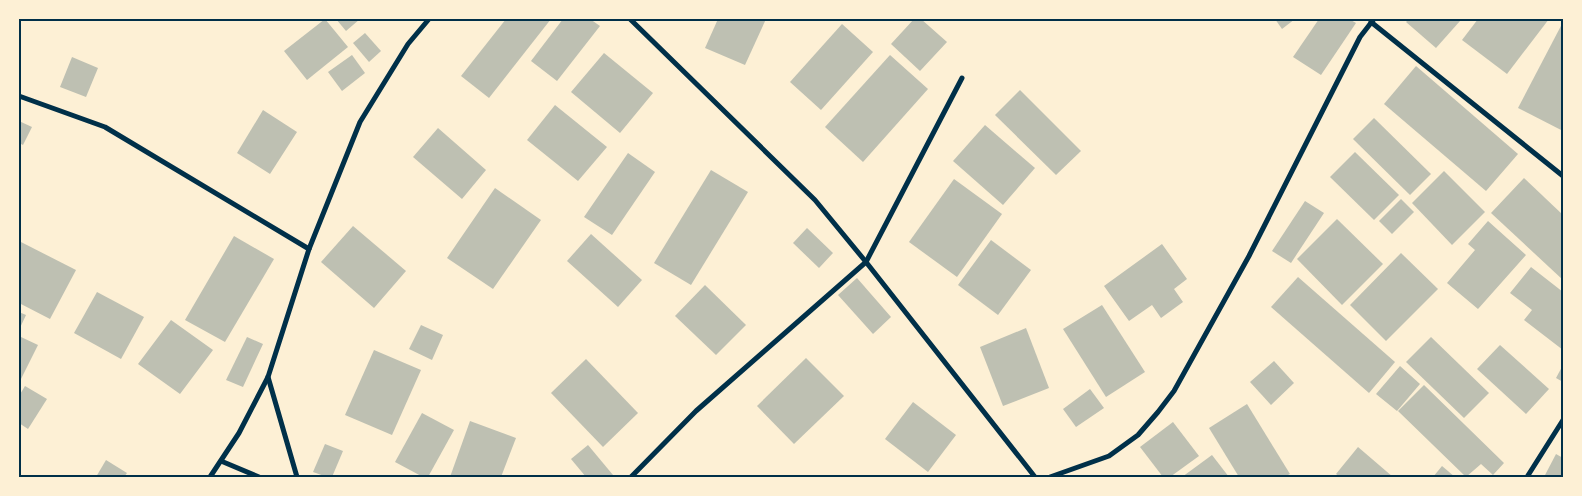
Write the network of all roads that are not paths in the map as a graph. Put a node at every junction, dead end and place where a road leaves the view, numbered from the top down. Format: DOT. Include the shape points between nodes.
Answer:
graph roads {
  1 [pos="429,19"];
  2 [pos="630,19"];
  3 [pos="1372,20"];
  4 [pos="962,78"];
  5 [pos="19,96"];
  6 [pos="1563,176"];
  7 [pos="309,248"];
  8 [pos="866,262"];
  9 [pos="268,376"];
  10 [pos="1563,420"];
  11 [pos="221,461"];
  12 [pos="210,477"];
  13 [pos="259,477"];
  14 [pos="297,477"];
  15 [pos="631,477"];
  16 [pos="1035,477"];
  17 [pos="1050,477"];
  18 [pos="1527,477"];
  1 -- 7 [label="street" via="408,44 360,122"];
  2 -- 8 [label="street" via="816,200"];
  3 -- 6 [label="street"];
  3 -- 17 [label="street" via="1360,37 1249,256 1174,391 1138,435 1109,456"];
  4 -- 8 [label="street"];
  5 -- 7 [label="street" via="106,127"];
  7 -- 9 [label="street"];
  8 -- 15 [label="street" via="696,411"];
  8 -- 16 [label="street"];
  9 -- 11 [label="street"];
  9 -- 14 [label="street"];
  10 -- 18 [label="street"];
  11 -- 12 [label="street"];
  11 -- 13 [label="street"];
}
